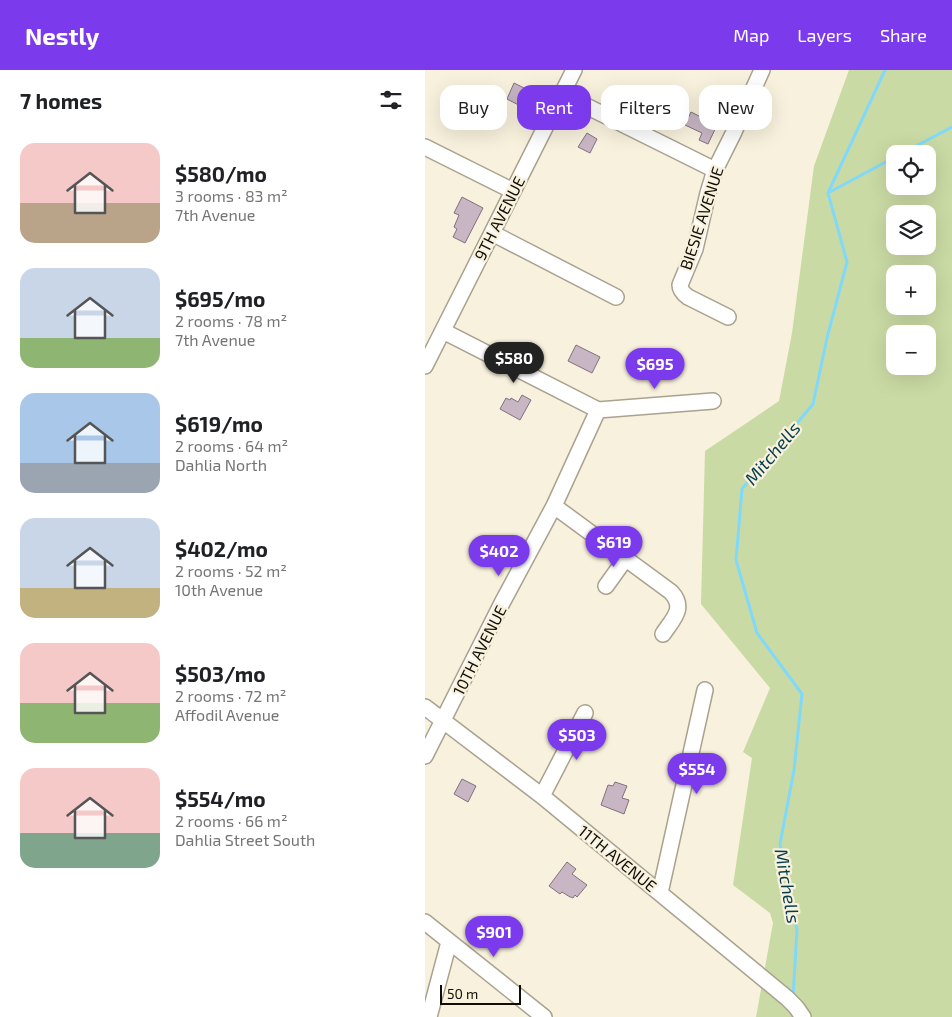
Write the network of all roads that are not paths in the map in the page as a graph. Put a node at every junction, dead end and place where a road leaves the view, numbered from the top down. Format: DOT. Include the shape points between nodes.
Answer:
graph roads {
  1 [pos="574,70"];
  2 [pos="763,70"];
  3 [pos="566,85"];
  4 [pos="591,108"];
  5 [pos="544,130"];
  6 [pos="425,147"];
  7 [pos="715,170"];
  8 [pos="513,191"];
  9 [pos="491,233"];
  10 [pos="616,297"];
  11 [pos="728,317"];
  12 [pos="435,336"];
  13 [pos="425,366"];
  14 [pos="713,401"];
  15 [pos="599,410"];
  16 [pos="554,506"];
  17 [pos="626,558"];
  18 [pos="607,586"];
  19 [pos="663,634"];
  20 [pos="705,690"];
  21 [pos="425,707"];
  22 [pos="585,713"];
  23 [pos="443,721"];
  24 [pos="425,756"];
  25 [pos="542,796"];
  26 [pos="660,893"];
  27 [pos="425,922"];
  28 [pos="449,942"];
  29 [pos="796,1007"];
  30 [pos="429,1017"];
  31 [pos="544,1017"];
  1 -- 3 [label="street, 9TH AVENUE"];
  2 -- 7 [label="street, BIESIE AVENUE"];
  4 -- 7 [label="street"];
  5 -- 8 [label="street, 9TH AVENUE"];
  6 -- 8 [label="street"];
  7 -- 11 [label="street, BIESIE AVENUE" via="695,249 680,287 688,297"];
  8 -- 9 [label="street, 9TH AVENUE"];
  9 -- 10 [label="street"];
  9 -- 12 [label="street, 9TH AVENUE"];
  12 -- 13 [label="street, 9TH AVENUE"];
  12 -- 15 [label="street"];
  14 -- 15 [label="street"];
  15 -- 16 [label="street, 10TH AVENUE"];
  16 -- 17 [label="street"];
  16 -- 23 [label="street, 10TH AVENUE"];
  17 -- 18 [label="street"];
  17 -- 19 [label="street" via="671,592 678,603 678,610"];
  20 -- 26 [label="street"];
  21 -- 23 [label="street, 11TH AVENUE"];
  22 -- 25 [label="street"];
  23 -- 24 [label="street, 10TH AVENUE"];
  23 -- 25 [label="street, 11TH AVENUE"];
  25 -- 26 [label="street, 11TH AVENUE"];
  26 -- 29 [label="street, 11TH AVENUE"];
  27 -- 28 [label="street"];
  28 -- 30 [label="street"];
  28 -- 31 [label="street"];
}
